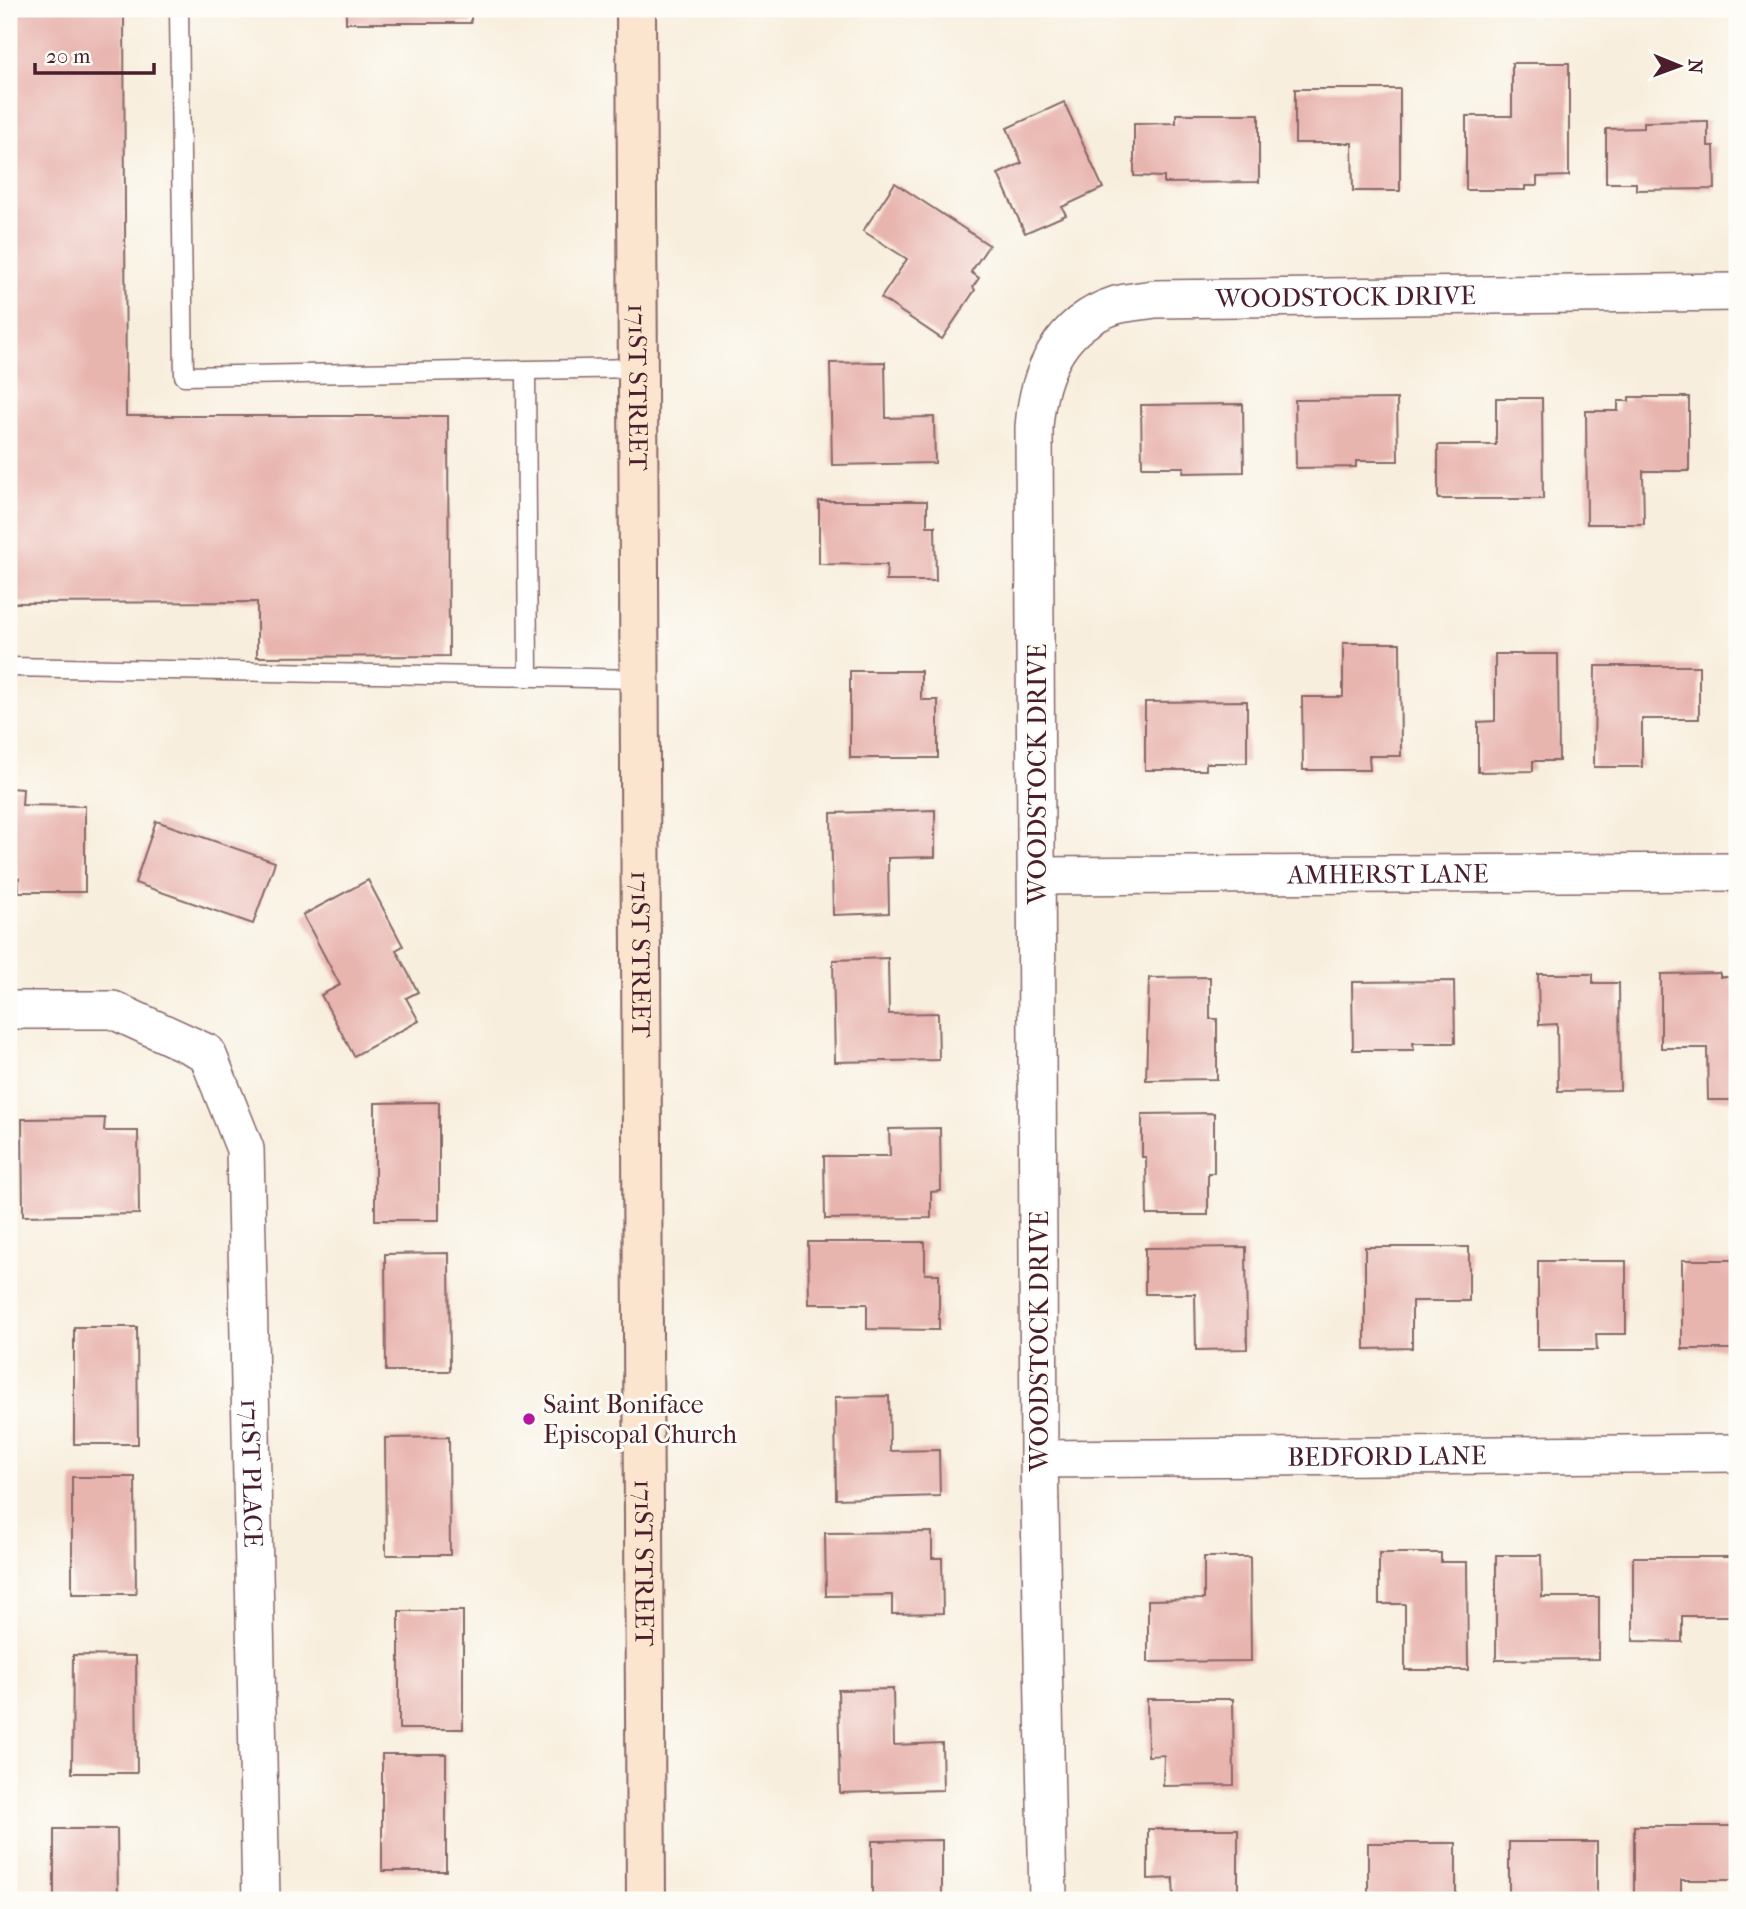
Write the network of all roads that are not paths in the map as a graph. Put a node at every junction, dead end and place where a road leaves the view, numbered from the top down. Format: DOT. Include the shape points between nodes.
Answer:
graph roads {
  1 [pos="179,9"];
  2 [pos="636,9"];
  3 [pos="1737,292"];
  4 [pos="638,369"];
  5 [pos="526,370"];
  6 [pos="9,667"];
  7 [pos="528,677"];
  8 [pos="640,679"];
  9 [pos="1737,872"];
  10 [pos="1038,876"];
  11 [pos="9,1010"];
  12 [pos="1737,1453"];
  13 [pos="1039,1459"];
  14 [pos="261,1900"];
  15 [pos="646,1900"];
  16 [pos="1048,1900"];
  1 -- 5 [label="lane" via="184,376"];
  2 -- 4 [label="street, 171ST STREET"];
  3 -- 10 [label="street, WOODSTOCK DRIVE" via="1154,299 1116,306 1088,318 1045,369 1034,427"];
  4 -- 5 [label="lane"];
  4 -- 8 [label="street, 171ST STREET"];
  5 -- 7 [label="lane"];
  6 -- 7 [label="lane"];
  7 -- 8 [label="lane"];
  8 -- 15 [label="street, 171ST STREET"];
  9 -- 10 [label="street, AMHERST LANE"];
  10 -- 13 [label="street, WOODSTOCK DRIVE"];
  11 -- 14 [label="street, 171ST PLACE" via="113,1010 207,1053 245,1149"];
  12 -- 13 [label="street, BEDFORD LANE"];
  13 -- 16 [label="street, WOODSTOCK DRIVE"];
}
